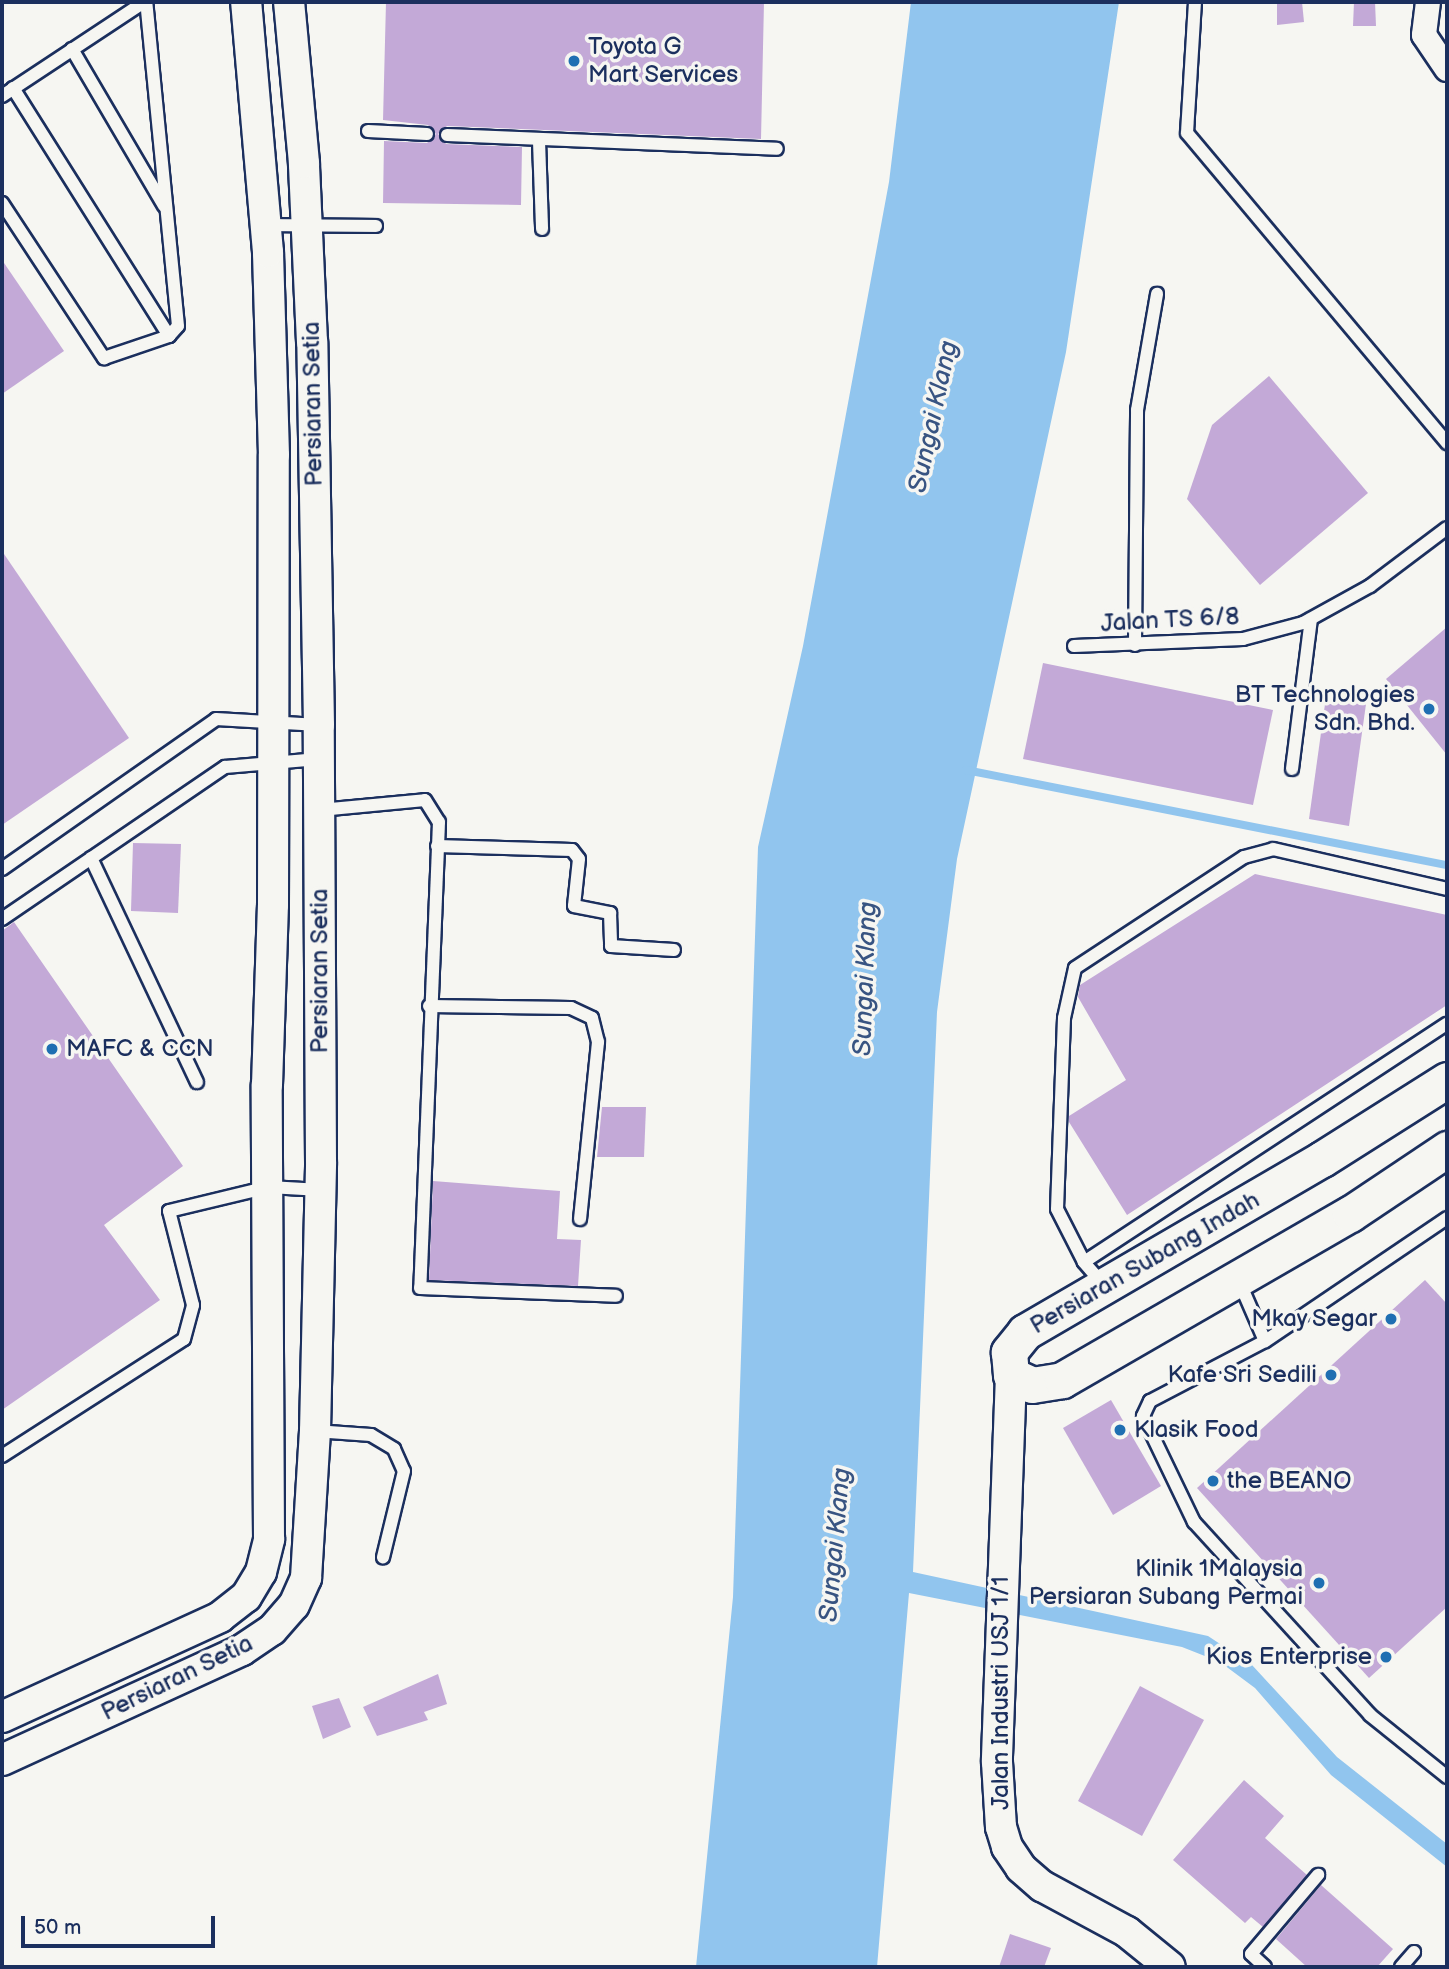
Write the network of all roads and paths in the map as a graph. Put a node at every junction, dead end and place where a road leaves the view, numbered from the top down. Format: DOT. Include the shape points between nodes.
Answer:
graph roads {
  1 [pos="145,2"];
  2 [pos="246,2"];
  3 [pos="289,2"];
  4 [pos="1195,2"];
  5 [pos="1428,2"];
  6 [pos="72,49"];
  7 [pos="1447,69"];
  8 [pos="7,92"];
  9 [pos="368,131"];
  10 [pos="427,134"];
  11 [pos="447,135"];
  12 [pos="539,141"];
  13 [pos="777,149"];
  14 [pos="2,203"];
  15 [pos="167,211"];
  16 [pos="266,225"];
  17 [pos="307,225"];
  18 [pos="376,226"];
  19 [pos="542,229"];
  20 [pos="1157,294"];
  21 [pos="169,336"];
  22 [pos="1447,443"];
  23 [pos="1447,528"];
  24 [pos="1311,619"];
  25 [pos="1135,645"];
  26 [pos="1074,646"];
  27 [pos="319,724"];
  28 [pos="271,725"];
  29 [pos="320,759"];
  30 [pos="271,760"];
  31 [pos="1292,769"];
  32 [pos="319,810"];
  33 [pos="437,846"];
  34 [pos="91,858"];
  35 [pos="2,869"];
  36 [pos="1447,889"];
  37 [pos="2,919"];
  38 [pos="674,950"];
  39 [pos="429,1006"];
  40 [pos="1447,1024"];
  41 [pos="1447,1080"];
  42 [pos="197,1082"];
  43 [pos="1447,1149"];
  44 [pos="269,1187"];
  45 [pos="321,1190"];
  46 [pos="580,1219"];
  47 [pos="1446,1221"];
  48 [pos="1094,1274"];
  49 [pos="1237,1277"];
  50 [pos="616,1296"];
  51 [pos="1265,1341"];
  52 [pos="1011,1375"];
  53 [pos="315,1431"];
  54 [pos="2,1456"];
  55 [pos="383,1557"];
  56 [pos="252,1587"];
  57 [pos="284,1617"];
  58 [pos="2,1717"];
  59 [pos="2,1760"];
  60 [pos="1447,1777"];
  61 [pos="1318,1875"];
  62 [pos="1413,1952"];
  63 [pos="1170,1967"];
  64 [pos="1265,1967"];
  65 [pos="1401,1967"];
  1 -- 6 [label="lane"];
  1 -- 15 [label="lane"];
  2 -- 16 [label="street, Persiaran Setia"];
  3 -- 17 [label="street, Persiaran Setia"];
  4 -- 22 [label="lane" via="1188,133"];
  5 -- 7 [label="street" via="1424,35"];
  6 -- 8 [label="lane"];
  6 -- 15 [label="lane"];
  8 -- 21 [label="lane"];
  9 -- 10 [label="lane"];
  11 -- 12 [label="lane"];
  12 -- 13 [label="lane"];
  12 -- 19 [label="lane"];
  14 -- 21 [label="lane" via="104,358"];
  15 -- 21 [label="lane" via="178,326"];
  16 -- 17 [label="lane"];
  16 -- 28 [label="street, Persiaran Setia" via="274,455"];
  17 -- 18 [label="lane"];
  17 -- 27 [label="street, Persiaran Setia"];
  20 -- 25 [label="lane" via="1137,410"];
  23 -- 24 [label="lane, Jalan TS 6/8" via="1370,586"];
  24 -- 25 [label="lane, Jalan TS 6/8" via="1243,639"];
  24 -- 31 [label="lane"];
  25 -- 26 [label="lane, Jalan TS 6/8"];
  27 -- 28 [label="lane"];
  27 -- 29 [label="street, Persiaran Setia"];
  28 -- 30 [label="street, Persiaran Setia"];
  28 -- 35 [label="lane" via="216,719"];
  29 -- 30 [label="lane"];
  29 -- 32 [label="street, Persiaran Setia"];
  30 -- 34 [label="lane" via="225,767"];
  30 -- 44 [label="street, Persiaran Setia"];
  32 -- 33 [label="lane" via="425,800 439,822"];
  32 -- 45 [label="street, Persiaran Setia"];
  33 -- 38 [label="lane" via="572,850 579,859 574,906 610,913 611,946"];
  33 -- 39 [label="lane"];
  34 -- 37 [label="lane"];
  34 -- 42 [label="lane"];
  36 -- 48 [label="lane" via="1273,849 1244,857 1075,968 1064,1018 1057,1209"];
  39 -- 46 [label="lane" via="571,1008 592,1018 598,1041"];
  39 -- 50 [label="lane" via="419,1288"];
  40 -- 48 [label="lane"];
  41 -- 48 [label="main road, Persiaran Subang Indah" via="1322,1159"];
  43 -- 49 [label="main road" via="1350,1214"];
  44 -- 45 [label="lane"];
  44 -- 54 [label="lane" via="169,1211 193,1305 184,1339"];
  44 -- 56 [label="street, Persiaran Setia" via="269,1539"];
  45 -- 53 [label="street, Persiaran Setia"];
  47 -- 51 [label="lane"];
  48 -- 52 [label="main road, Persiaran Subang Indah" via="1009,1352"];
  49 -- 51 [label="lane"];
  49 -- 52 [label="main road" via="1062,1380 1032,1385"];
  51 -- 60 [label="lane" via="1150,1401 1143,1416 1194,1522 1370,1715"];
  52 -- 63 [label="street, Jalan Industri USJ 1/1" via="996,1762 1007,1847 1042,1886 1127,1932"];
  53 -- 55 [label="lane" via="370,1435 394,1450 404,1471"];
  53 -- 57 [label="street, Persiaran Setia" via="306,1578"];
  56 -- 57 [label="street"];
  56 -- 58 [label="street, Persiaran Setia" via="220,1617"];
  57 -- 59 [label="street, Persiaran Setia" via="242,1650"];
  61 -- 64 [label="lane" via="1251,1954"];
  62 -- 65 [label="lane"];
}
